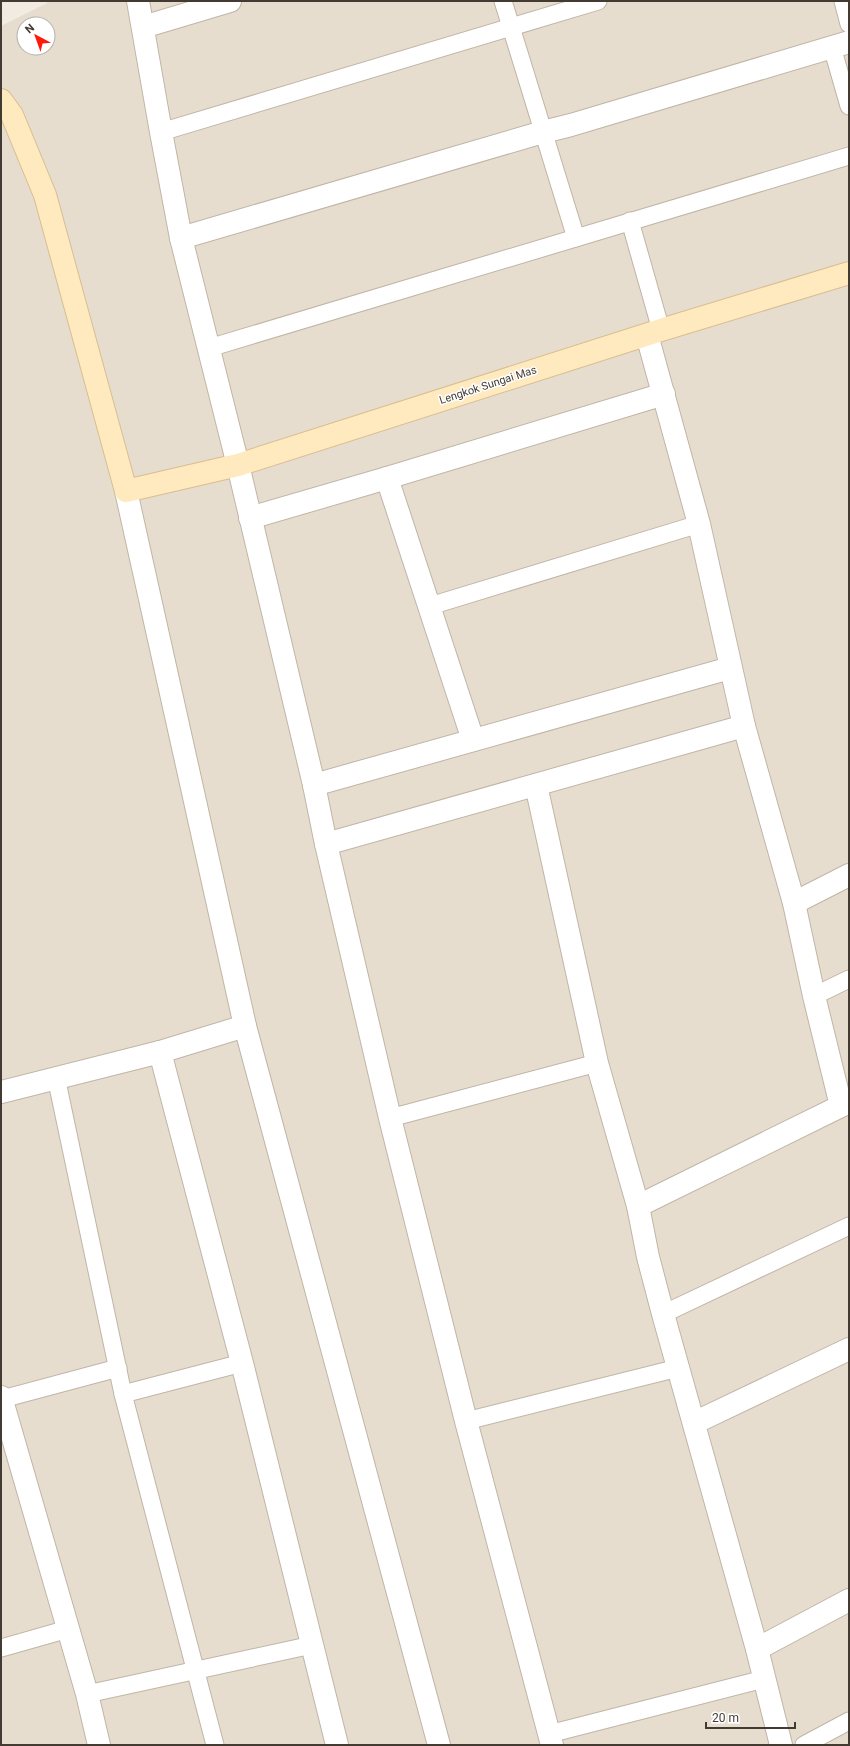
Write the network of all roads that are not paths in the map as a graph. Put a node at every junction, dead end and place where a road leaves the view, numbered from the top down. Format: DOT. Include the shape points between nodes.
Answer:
graph roads {
  1 [pos="138,1"];
  2 [pos="230,1"];
  3 [pos="503,1"];
  4 [pos="598,1"];
  5 [pos="843,1"];
  6 [pos="849,24"];
  7 [pos="511,26"];
  8 [pos="143,27"];
  9 [pos="840,44"];
  10 [pos="1,100"];
  11 [pos="849,106"];
  12 [pos="161,132"];
  13 [pos="543,132"];
  14 [pos="849,156"];
  15 [pos="630,221"];
  16 [pos="181,238"];
  17 [pos="576,238"];
  18 [pos="849,273"];
  19 [pos="654,332"];
  20 [pos="209,348"];
  21 [pos="664,394"];
  22 [pos="238,465"];
  23 [pos="387,478"];
  24 [pos="126,491"];
  25 [pos="250,518"];
  26 [pos="699,524"];
  27 [pos="430,606"];
  28 [pos="730,668"];
  29 [pos="744,726"];
  30 [pos="473,740"];
  31 [pos="314,785"];
  32 [pos="536,786"];
  33 [pos="326,844"];
  34 [pos="849,875"];
  35 [pos="794,902"];
  36 [pos="849,979"];
  37 [pos="814,996"];
  38 [pos="245,1026"];
  39 [pos="160,1052"];
  40 [pos="597,1063"];
  41 [pos="56,1077"];
  42 [pos="1,1092"];
  43 [pos="845,1104"];
  44 [pos="390,1118"];
  45 [pos="638,1206"];
  46 [pos="849,1226"];
  47 [pos="663,1314"];
  48 [pos="849,1349"];
  49 [pos="242,1364"];
  50 [pos="118,1368"];
  51 [pos="678,1368"];
  52 [pos="123,1394"];
  53 [pos="1,1398"];
  54 [pos="466,1421"];
  55 [pos="694,1423"];
  56 [pos="849,1600"];
  57 [pos="68,1629"];
  58 [pos="312,1645"];
  59 [pos="1,1648"];
  60 [pos="757,1648"];
  61 [pos="196,1670"];
  62 [pos="764,1679"];
  63 [pos="87,1694"];
  64 [pos="849,1721"];
  65 [pos="551,1739"];
  66 [pos="99,1745"];
  67 [pos="215,1745"];
  68 [pos="337,1745"];
  69 [pos="440,1745"];
  70 [pos="781,1745"];
  71 [pos="804,1745"];
  1 -- 8 [label="street"];
  2 -- 8 [label="street"];
  3 -- 7 [label="lane"];
  4 -- 7 [label="lane"];
  5 -- 6 [label="lane"];
  7 -- 12 [label="lane"];
  7 -- 13 [label="lane"];
  8 -- 12 [label="street"];
  9 -- 11 [label="lane"];
  9 -- 13 [label="street"];
  10 -- 24 [label="street" via="12,115 45,195"];
  12 -- 16 [label="street"];
  13 -- 16 [label="street"];
  13 -- 17 [label="lane"];
  14 -- 15 [label="lane"];
  15 -- 17 [label="lane"];
  15 -- 19 [label="lane"];
  16 -- 20 [label="street"];
  17 -- 20 [label="lane"];
  18 -- 19 [label="street, Lengkok Sungai Mas"];
  19 -- 21 [label="street"];
  19 -- 22 [label="street, Lengkok Sungai Mas"];
  20 -- 22 [label="street"];
  21 -- 23 [label="street"];
  21 -- 26 [label="street"];
  22 -- 24 [label="street, Lengkok Sungai Mas"];
  22 -- 25 [label="street"];
  23 -- 25 [label="street"];
  23 -- 27 [label="street"];
  24 -- 38 [label="street"];
  25 -- 31 [label="street"];
  26 -- 27 [label="lane"];
  26 -- 28 [label="street"];
  27 -- 30 [label="street"];
  28 -- 29 [label="street"];
  28 -- 30 [label="street"];
  29 -- 32 [label="street"];
  29 -- 35 [label="street"];
  30 -- 31 [label="street"];
  31 -- 33 [label="street"];
  32 -- 33 [label="street"];
  32 -- 40 [label="street"];
  33 -- 44 [label="street"];
  34 -- 35 [label="street"];
  35 -- 37 [label="street"];
  36 -- 37 [label="lane"];
  37 -- 43 [label="street"];
  38 -- 39 [label="street"];
  38 -- 69 [label="street"];
  39 -- 41 [label="street"];
  39 -- 49 [label="street"];
  40 -- 44 [label="lane"];
  40 -- 45 [label="street"];
  41 -- 42 [label="street"];
  41 -- 50 [label="lane"];
  43 -- 45 [label="street"];
  44 -- 54 [label="street"];
  45 -- 47 [label="street"];
  46 -- 47 [label="lane"];
  47 -- 51 [label="street"];
  48 -- 55 [label="street"];
  49 -- 52 [label="lane"];
  49 -- 58 [label="street"];
  50 -- 52 [label="lane"];
  50 -- 53 [label="lane"];
  51 -- 54 [label="lane"];
  51 -- 55 [label="street"];
  52 -- 61 [label="lane"];
  53 -- 57 [label="street"];
  54 -- 65 [label="street"];
  55 -- 60 [label="street"];
  56 -- 60 [label="street"];
  57 -- 59 [label="lane"];
  57 -- 63 [label="street"];
  58 -- 61 [label="lane"];
  58 -- 68 [label="street"];
  60 -- 62 [label="street"];
  61 -- 63 [label="lane"];
  61 -- 67 [label="lane"];
  62 -- 65 [label="lane"];
  62 -- 70 [label="street"];
  63 -- 66 [label="street"];
  64 -- 71 [label="lane"];
}
